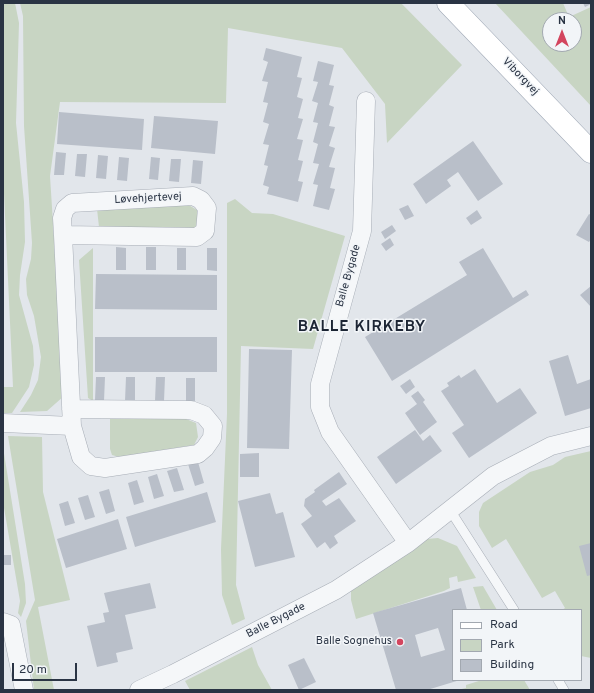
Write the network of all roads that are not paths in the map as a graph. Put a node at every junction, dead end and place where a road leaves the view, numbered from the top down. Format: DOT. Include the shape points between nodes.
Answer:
graph roads {
  1 [pos="448,3"];
  2 [pos="366,102"];
  3 [pos="591,152"];
  4 [pos="63,235"];
  5 [pos="72,417"];
  6 [pos="3,423"];
  7 [pos="591,436"];
  8 [pos="450,510"];
  9 [pos="408,543"];
  10 [pos="513,609"];
  11 [pos="3,622"];
  12 [pos="559,681"];
  13 [pos="24,690"];
  14 [pos="139,690"];
  15 [pos="564,690"];
  1 -- 3 [label="main road, Viborgvej"];
  2 -- 9 [label="street, Balle Bygade" via="362,231 320,384 320,407 330,432"];
  4 -- 4 [label="street, Løvehjertevej" via="197,237 205,231 207,208 201,200 192,196 72,203 65,209 62,218"];
  4 -- 5 [label="street, Løvehjertevej"];
  5 -- 5 [label="street, Løvehjertevej" via="81,457 91,466 105,468 198,454 212,438 213,426 204,415 191,410"];
  5 -- 6 [label="street, Løvehjertevej"];
  7 -- 8 [label="street, Balle Bygade" via="551,446 493,476"];
  8 -- 9 [label="street, Balle Bygade"];
  8 -- 10 [label="lane"];
  9 -- 14 [label="street, Balle Bygade" via="336,590"];
  11 -- 13 [label="street" via="12,625"];
  12 -- 15 [label="lane"];
}
